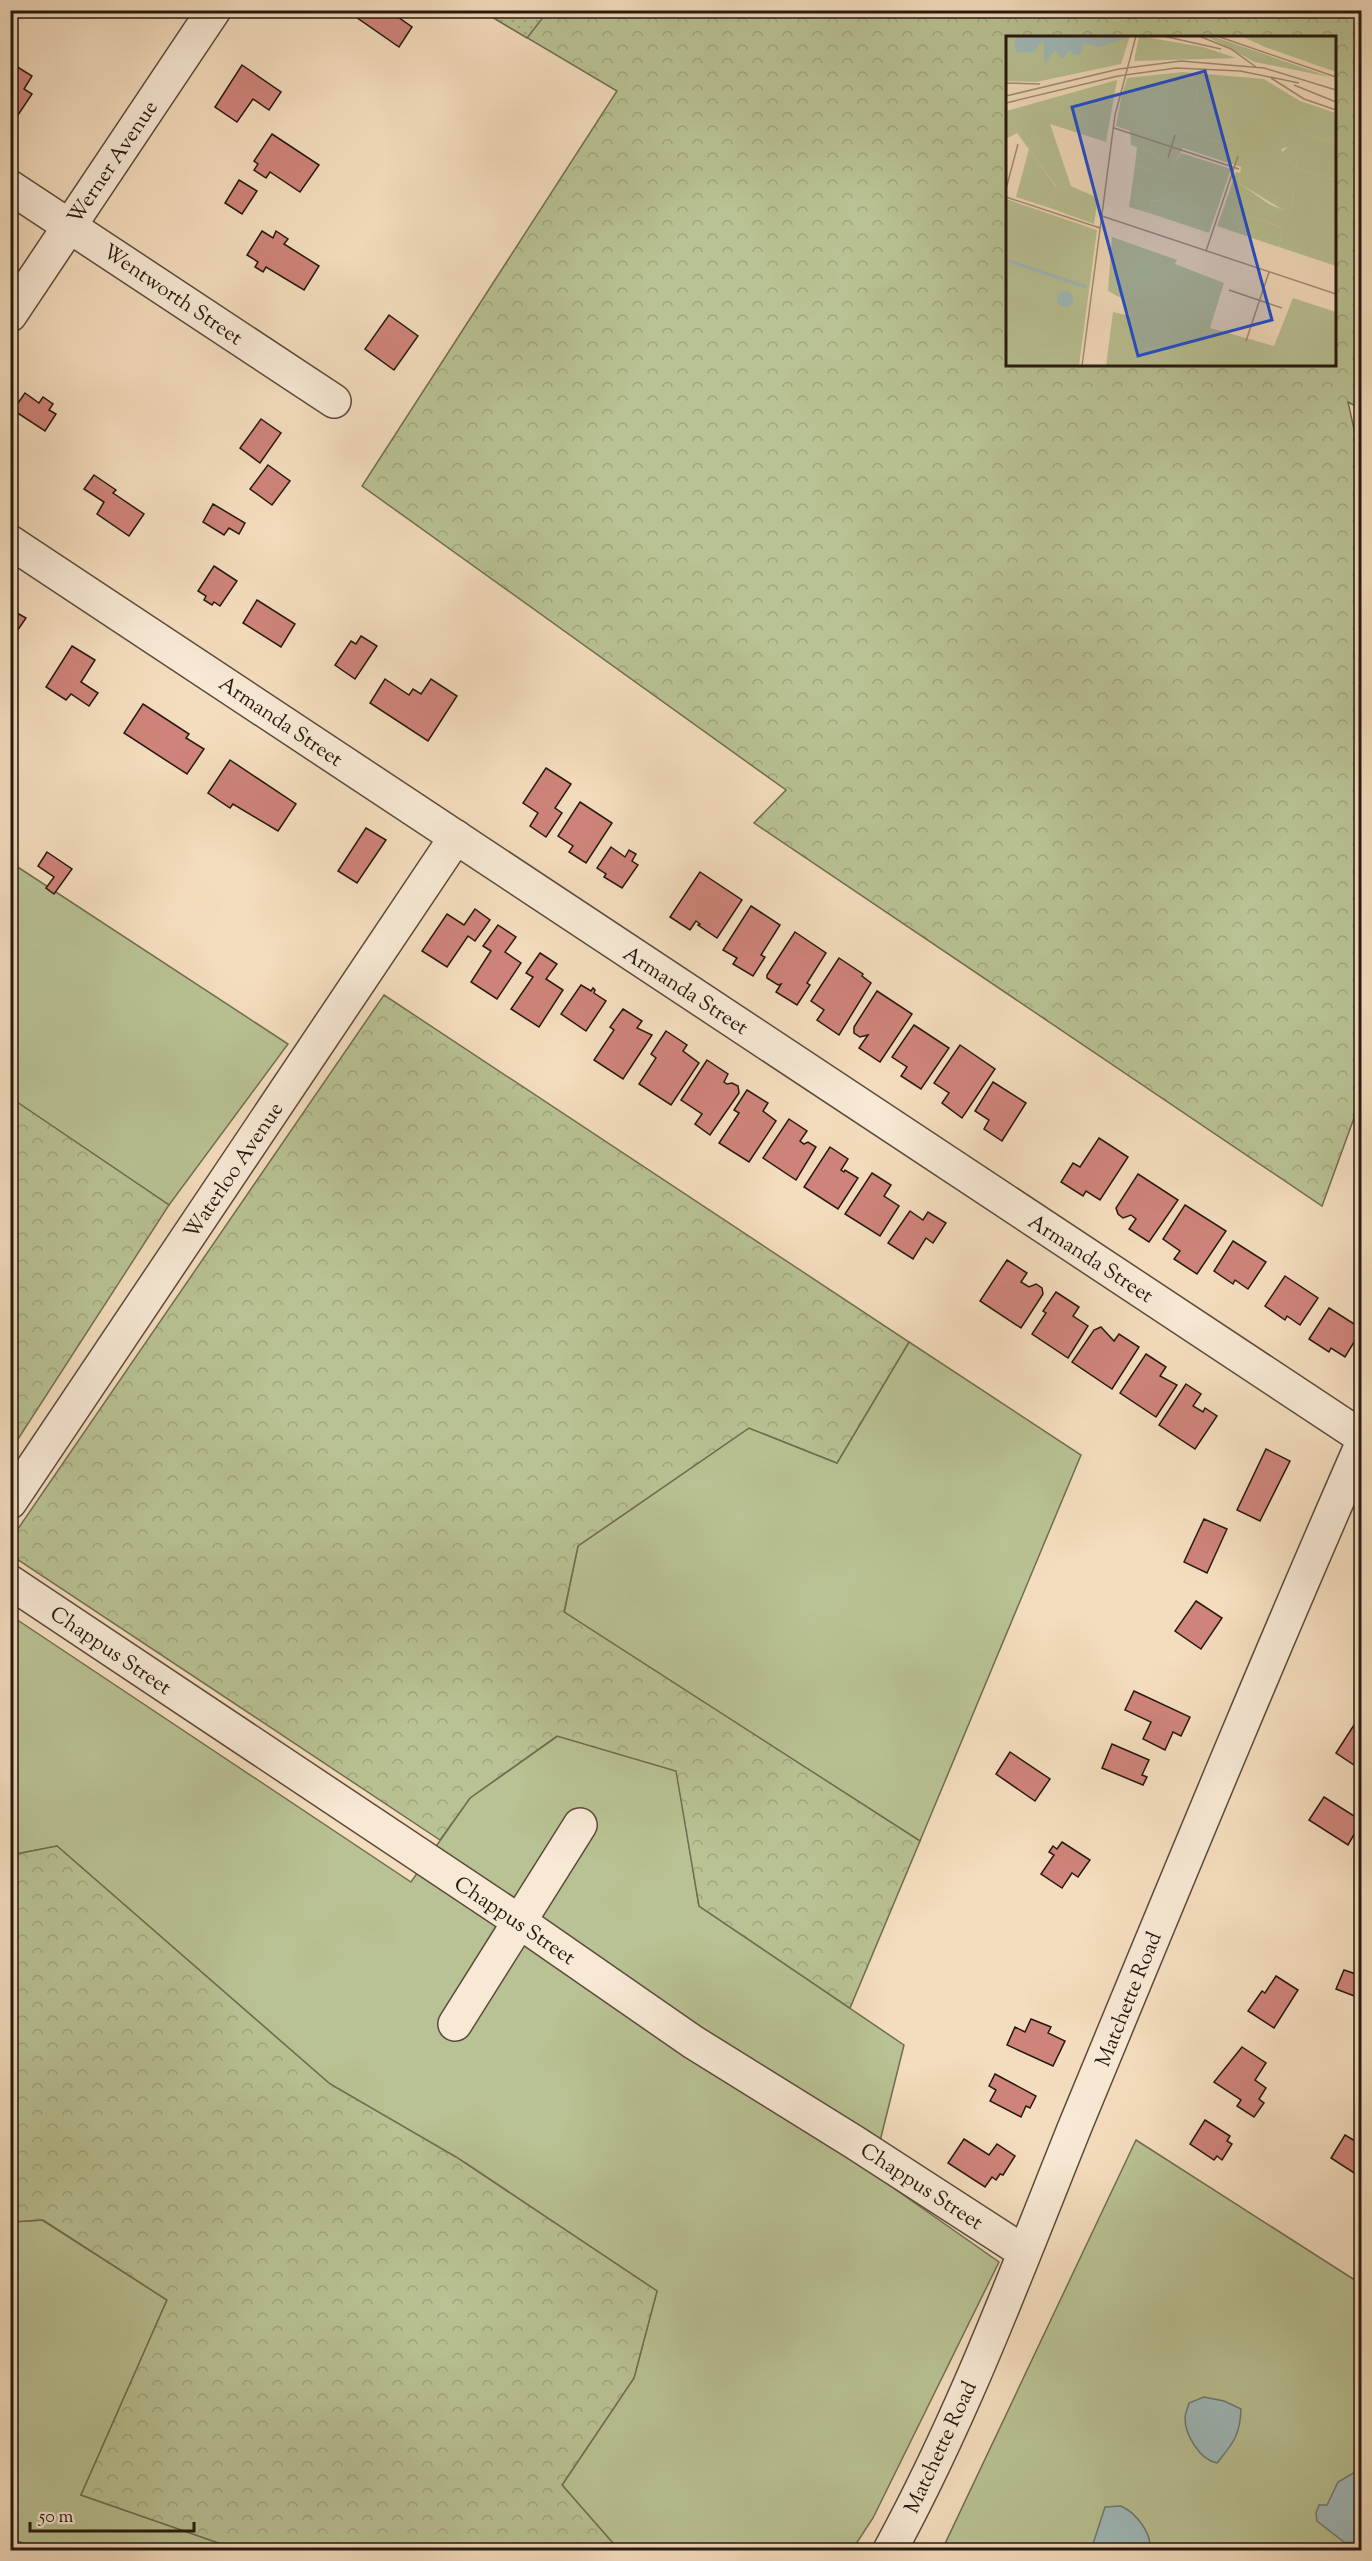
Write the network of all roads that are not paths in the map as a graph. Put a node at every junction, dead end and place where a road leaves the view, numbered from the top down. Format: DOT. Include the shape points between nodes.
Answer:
graph roads {
  1 [pos="214,10"];
  2 [pos="10,187"];
  3 [pos="70,226"];
  4 [pos="10,315"];
  5 [pos="334,401"];
  6 [pos="10,542"];
  7 [pos="456,837"];
  8 [pos="1362,1437"];
  9 [pos="1362,1444"];
  10 [pos="10,1502"];
  11 [pos="10,1582"];
  12 [pos="580,1825"];
  13 [pos="520,1922"];
  14 [pos="455,2024"];
  15 [pos="1024,2252"];
  16 [pos="890,2550"];
  1 -- 3 [label="street, Werner Avenue"];
  2 -- 3 [label="street, Wentworth Street"];
  3 -- 4 [label="street, Werner Avenue"];
  3 -- 5 [label="street, Wentworth Street"];
  6 -- 7 [label="street, Armanda Street"];
  7 -- 8 [label="street, Armanda Street"];
  7 -- 10 [label="street, Waterloo Avenue"];
  9 -- 15 [label="street, Matchette Road" via="1275,1642"];
  11 -- 13 [label="street, Chappus Street"];
  12 -- 13 [label="street"];
  13 -- 14 [label="street"];
  13 -- 15 [label="street, Chappus Street" via="693,2042"];
  15 -- 16 [label="street, Matchette Road" via="971,2382"];
}
